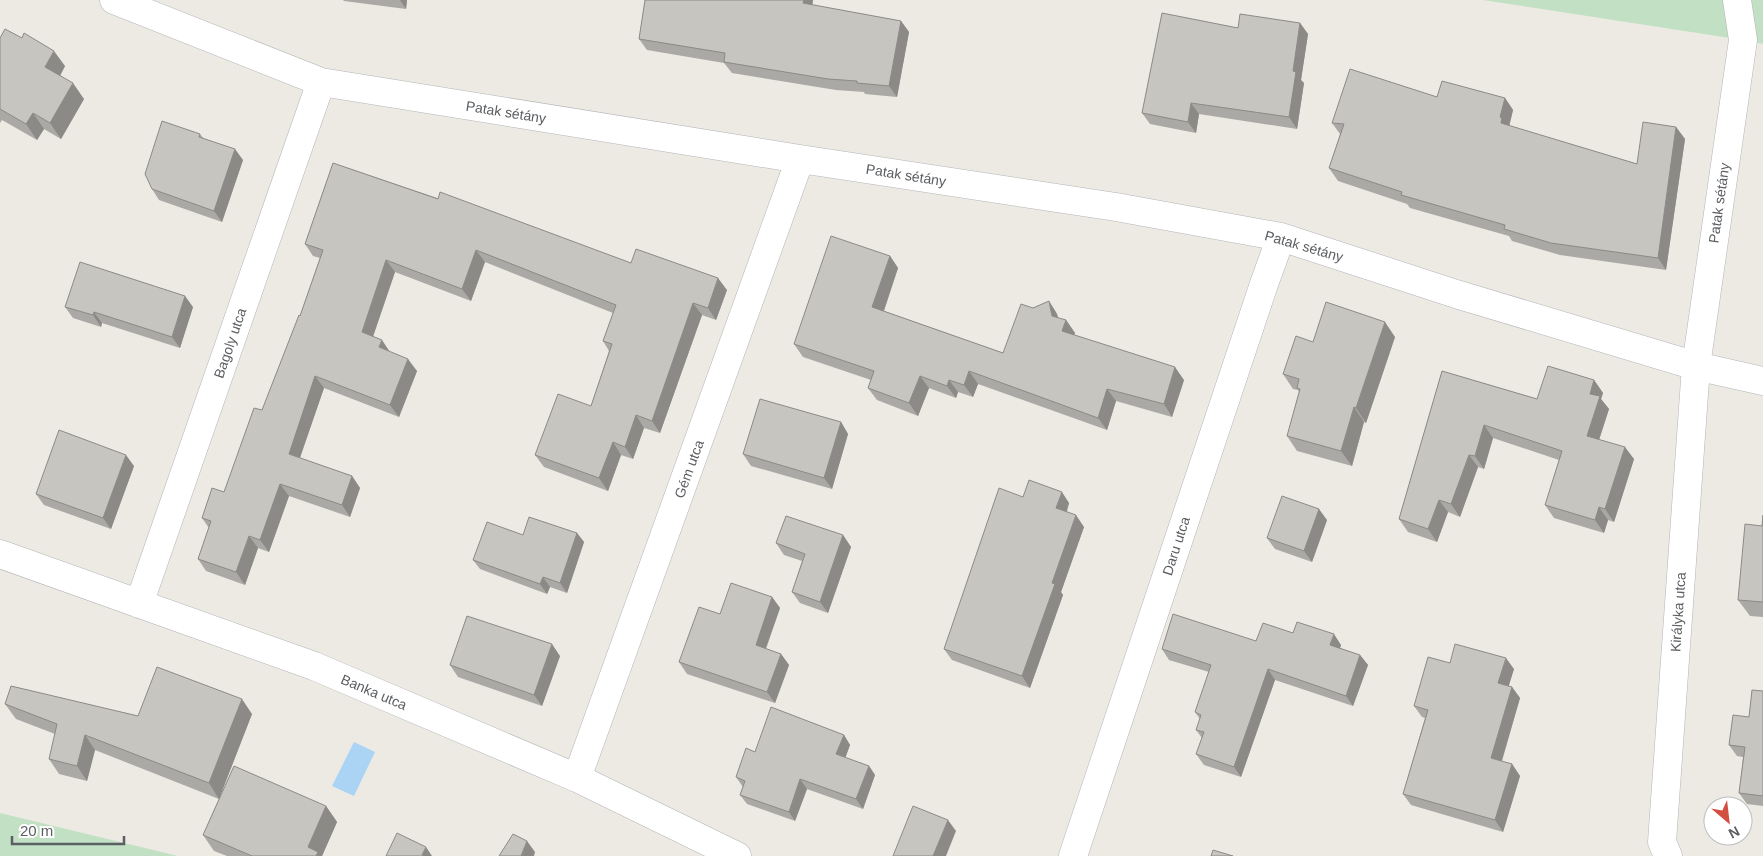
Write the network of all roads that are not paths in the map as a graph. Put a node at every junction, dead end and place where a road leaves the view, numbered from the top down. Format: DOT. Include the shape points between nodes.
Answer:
graph roads {
  1 [pos="114,0"];
  2 [pos="1737,0"];
  3 [pos="321,82"];
  4 [pos="800,159"];
  5 [pos="1281,237"];
  6 [pos="1696,366"];
  7 [pos="1763,381"];
  8 [pos="0,554"];
  9 [pos="139,604"];
  10 [pos="577,778"];
  11 [pos="737,856"];
  12 [pos="1073,856"];
  13 [pos="1668,856"];
  1 -- 3 [label="street, Patak sétány"];
  2 -- 6 [label="street, Patak sétány" via="1743,40"];
  3 -- 4 [label="street, Patak sétány"];
  3 -- 9 [label="street, Bagoly utca"];
  4 -- 5 [label="street, Patak sétány" via="1116,207"];
  4 -- 10 [label="street, Gém utca"];
  5 -- 6 [label="street, Patak sétány"];
  5 -- 12 [label="street, Daru utca"];
  6 -- 7 [label="street, Patak sétány"];
  6 -- 13 [label="street, Királyka utca" via="1662,842"];
  8 -- 9 [label="street, Banka utca"];
  9 -- 10 [label="street, Banka utca" via="314,666"];
  10 -- 11 [label="street, Banka utca"];
}
